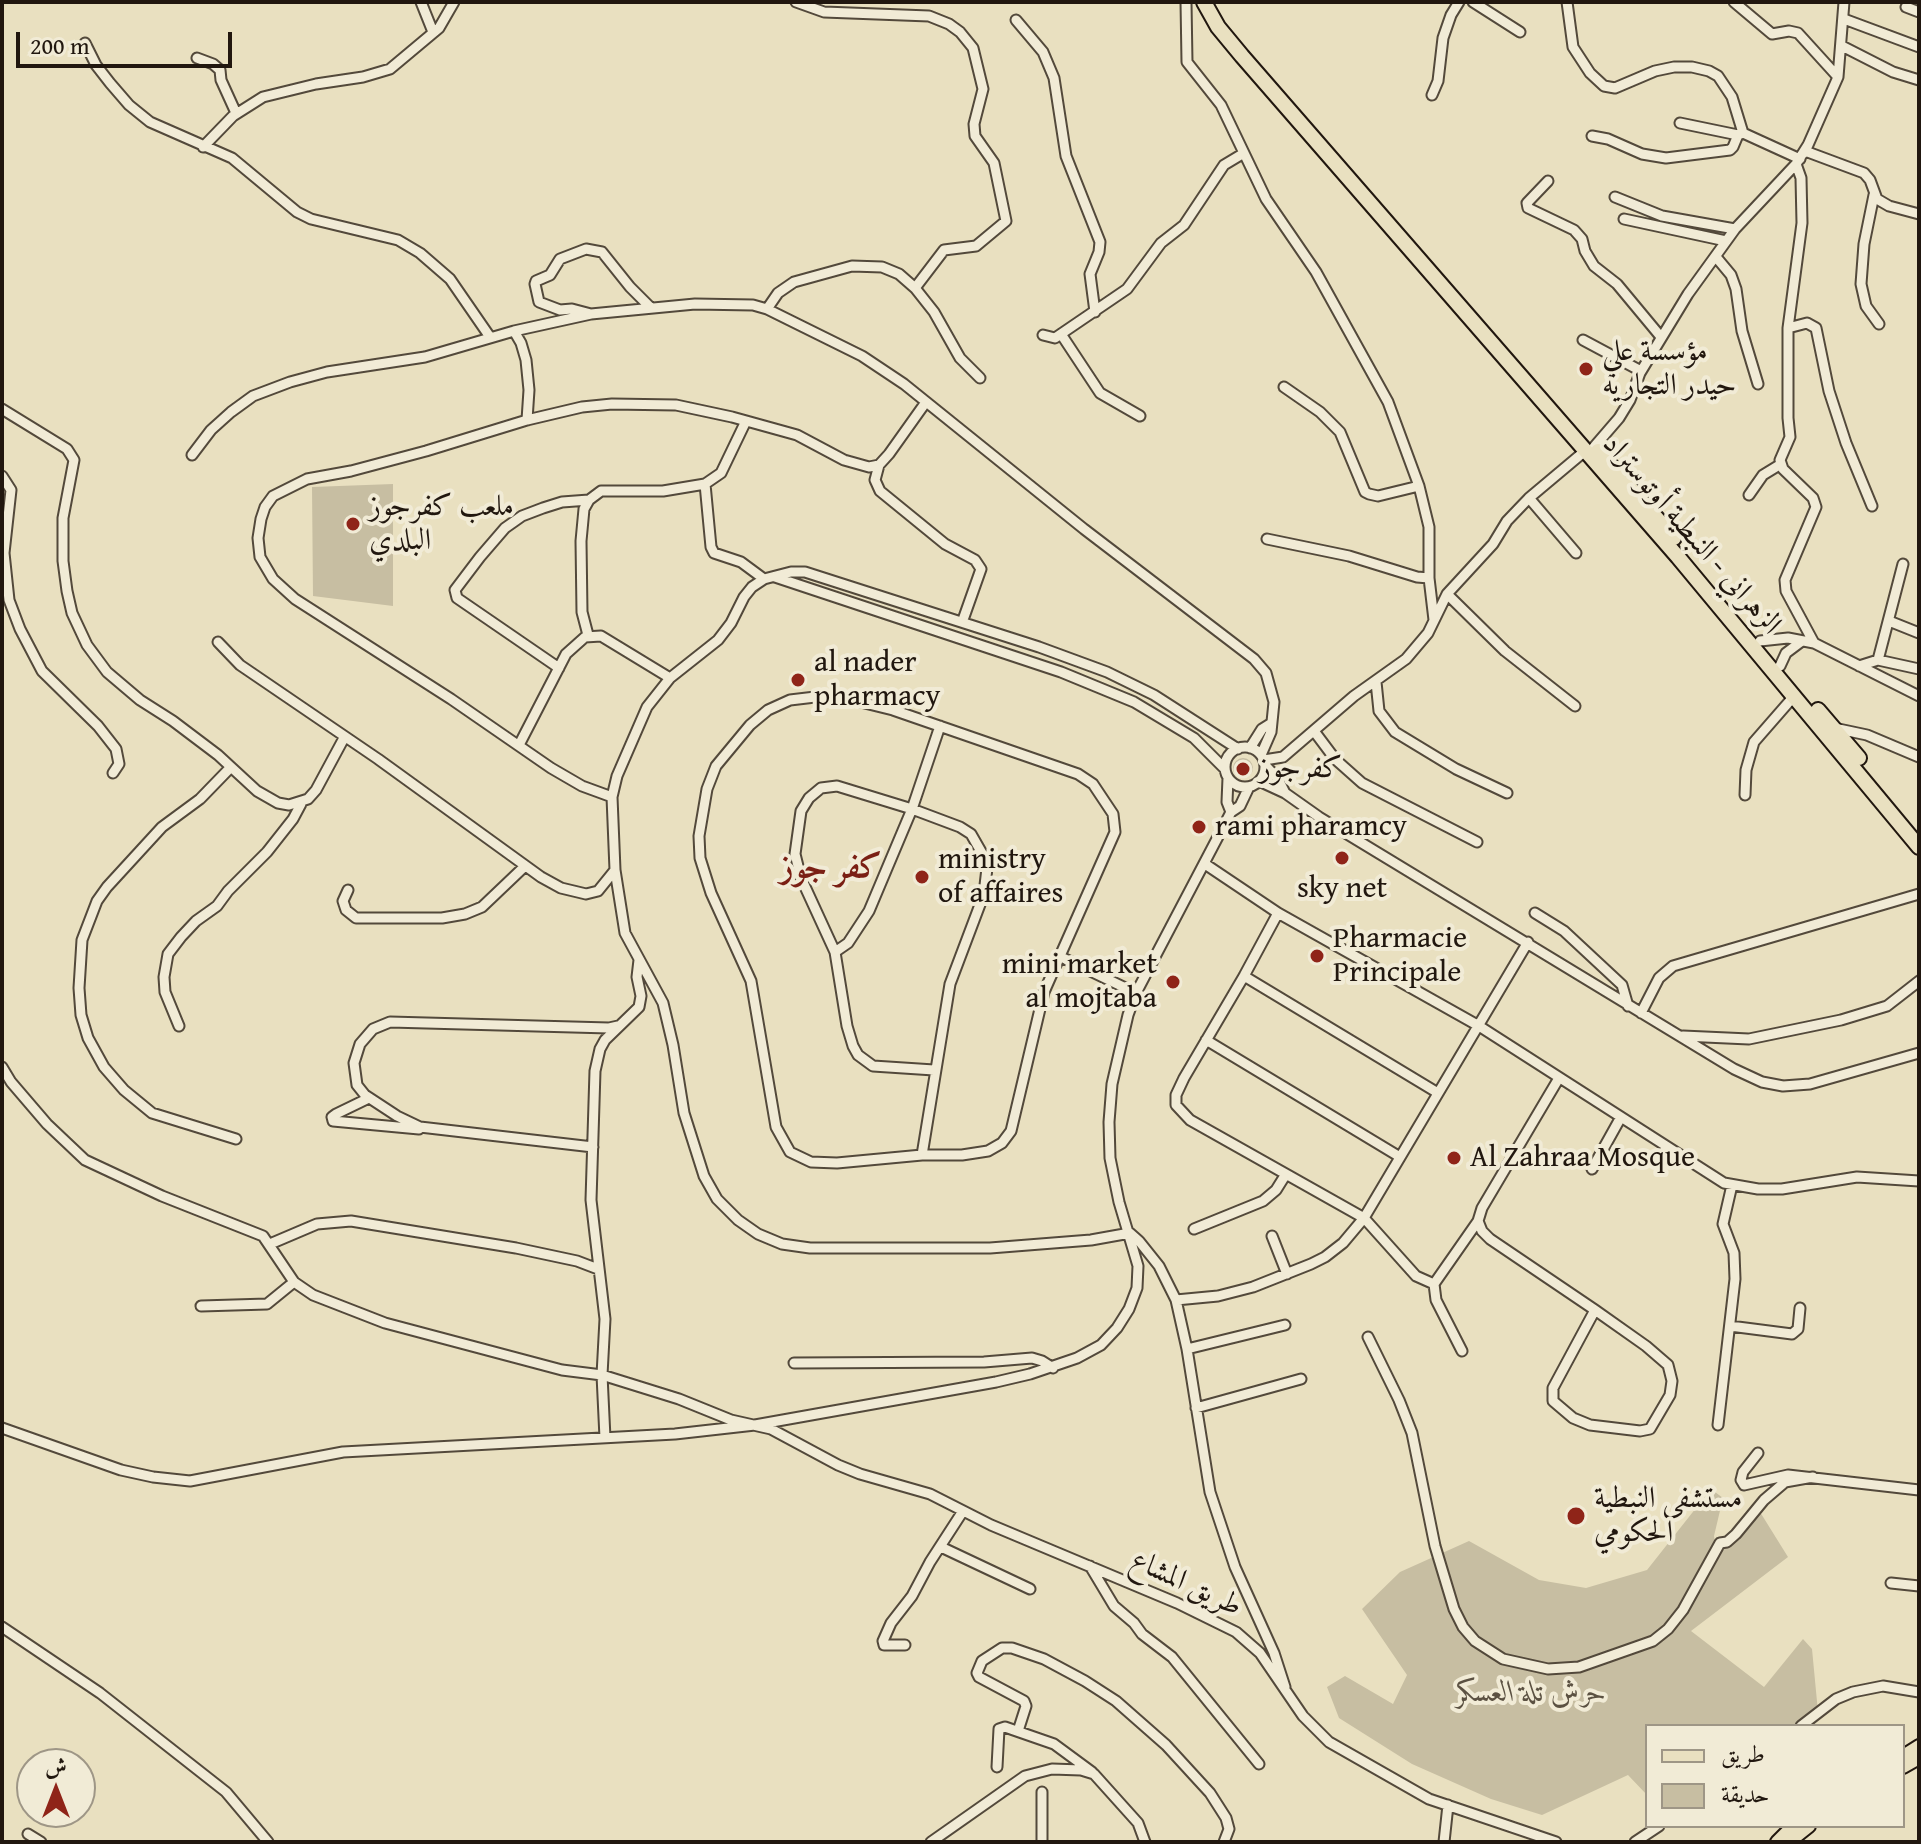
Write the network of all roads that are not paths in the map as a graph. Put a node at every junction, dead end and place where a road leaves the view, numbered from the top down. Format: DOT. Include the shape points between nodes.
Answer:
graph roads {
  1 [pos="421,2"];
  2 [pos="454,2"];
  3 [pos="796,2"];
  4 [pos="1186,2"];
  5 [pos="1204,2"];
  6 [pos="1212,2"];
  7 [pos="1459,2"];
  8 [pos="1473,2"];
  9 [pos="1567,2"];
  10 [pos="1734,2"];
  11 [pos="1844,2"];
  12 [pos="1906,7"];
  13 [pos="1919,12"];
  14 [pos="1844,19"];
  15 [pos="1016,20"];
  16 [pos="433,32"];
  17 [pos="1520,32"];
  18 [pos="85,43"];
  19 [pos="1842,46"];
  20 [pos="1919,47"];
  21 [pos="197,58"];
  22 [pos="1838,77"];
  23 [pos="1919,80"];
  24 [pos="1432,95"];
  25 [pos="236,113"];
  26 [pos="1680,123"];
  27 [pos="1740,134"];
  28 [pos="1592,136"];
  29 [pos="203,147"];
  30 [pos="1244,153"];
  31 [pos="1800,158"];
  32 [pos="1548,181"];
  33 [pos="1874,195"];
  34 [pos="1615,197"];
  35 [pos="1919,214"];
  36 [pos="1624,219"];
  37 [pos="1735,229"];
  38 [pos="1726,241"];
  39 [pos="1716,257"];
  40 [pos="915,288"];
  41 [pos="651,308"];
  42 [pos="767,309"];
  43 [pos="1095,312"];
  44 [pos="591,314"];
  45 [pos="1879,324"];
  46 [pos="1788,328"];
  47 [pos="514,331"];
  48 [pos="1061,334"];
  49 [pos="1043,335"];
  50 [pos="490,337"];
  51 [pos="1661,337"];
  52 [pos="1583,340"];
  53 [pos="1641,371"];
  54 [pos="980,378"];
  55 [pos="1758,384"];
  56 [pos="1284,387"];
  57 [pos="926,402"];
  58 [pos="2,409"];
  59 [pos="1140,416"];
  60 [pos="527,420"];
  61 [pos="746,421"];
  62 [pos="1589,449"];
  63 [pos="192,455"];
  64 [pos="1781,464"];
  65 [pos="879,465"];
  66 [pos="2,476"];
  67 [pos="705,484"];
  68 [pos="1419,486"];
  69 [pos="1749,495"];
  70 [pos="1529,498"];
  71 [pos="589,500"];
  72 [pos="1872,506"];
  73 [pos="1267,539"];
  74 [pos="1576,553"];
  75 [pos="1903,564"];
  76 [pos="1696,571"];
  77 [pos="775,577"];
  78 [pos="1429,578"];
  79 [pos="764,579"];
  80 [pos="1447,594"];
  81 [pos="964,617"];
  82 [pos="1434,620"];
  83 [pos="1889,621"];
  84 [pos="1919,633"];
  85 [pos="588,635"];
  86 [pos="1760,641"];
  87 [pos="1802,641"];
  88 [pos="218,642"];
  89 [pos="1814,643"];
  90 [pos="1065,657"];
  91 [pos="1878,660"];
  92 [pos="1780,666"];
  93 [pos="1859,666"];
  94 [pos="559,668"];
  95 [pos="1919,669"];
  96 [pos="1061,672"];
  97 [pos="670,678"];
  98 [pos="1376,682"];
  99 [pos="1795,695"];
  100 [pos="1919,696"];
  101 [pos="1575,706"];
  102 [pos="1270,724"];
  103 [pos="940,726"];
  104 [pos="1834,728"];
  105 [pos="1314,731"];
  106 [pos="344,738"];
  107 [pos="519,745"];
  108 [pos="1250,748"];
  109 [pos="1238,749"];
  110 [pos="1919,757"];
  111 [pos="1263,760"];
  112 [pos="231,767"];
  113 [pos="113,773"];
  114 [pos="1227,774"];
  115 [pos="1259,781"];
  116 [pos="1249,787"];
  117 [pos="1285,793"];
  118 [pos="1507,793"];
  119 [pos="1745,795"];
  120 [pos="612,797"];
  121 [pos="301,804"];
  122 [pos="912,809"];
  123 [pos="1231,812"];
  124 [pos="1919,834"];
  125 [pos="1477,842"];
  126 [pos="1919,847"];
  127 [pos="1205,864"];
  128 [pos="524,867"];
  129 [pos="615,870"];
  130 [pos="348,890"];
  131 [pos="1919,894"];
  132 [pos="1278,913"];
  133 [pos="1535,913"];
  134 [pos="1528,942"];
  135 [pos="835,952"];
  136 [pos="1059,956"];
  137 [pos="639,960"];
  138 [pos="1244,976"];
  139 [pos="1919,981"];
  140 [pos="1136,993"];
  141 [pos="1628,1006"];
  142 [pos="1641,1013"];
  143 [pos="179,1026"];
  144 [pos="618,1026"];
  145 [pos="1479,1026"];
  146 [pos="1680,1036"];
  147 [pos="1206,1040"];
  148 [pos="1919,1053"];
  149 [pos="2,1067"];
  150 [pos="934,1070"];
  151 [pos="1559,1078"];
  152 [pos="1438,1093"];
  153 [pos="369,1098"];
  154 [pos="1621,1117"];
  155 [pos="439,1130"];
  156 [pos="236,1139"];
  157 [pos="593,1147"];
  158 [pos="922,1155"];
  159 [pos="1400,1157"];
  160 [pos="1592,1169"];
  161 [pos="1286,1174"];
  162 [pos="1919,1181"];
  163 [pos="1732,1185"];
  164 [pos="1364,1218"];
  165 [pos="1478,1221"];
  166 [pos="1194,1229"];
  167 [pos="1130,1233"];
  168 [pos="1272,1236"];
  169 [pos="270,1244"];
  170 [pos="598,1269"];
  171 [pos="1287,1274"];
  172 [pos="294,1282"];
  173 [pos="1434,1284"];
  174 [pos="1176,1300"];
  175 [pos="201,1306"];
  176 [pos="1800,1308"];
  177 [pos="1595,1310"];
  178 [pos="1285,1325"];
  179 [pos="1730,1326"];
  180 [pos="1368,1337"];
  181 [pos="1187,1349"];
  182 [pos="1462,1351"];
  183 [pos="794,1363"];
  184 [pos="1053,1368"];
  185 [pos="602,1375"];
  186 [pos="1301,1379"];
  187 [pos="1196,1408"];
  188 [pos="755,1425"];
  189 [pos="1718,1425"];
  190 [pos="2,1428"];
  191 [pos="605,1438"];
  192 [pos="1758,1453"];
  193 [pos="1813,1477"];
  194 [pos="1919,1490"];
  195 [pos="963,1511"];
  196 [pos="941,1547"];
  197 [pos="1090,1566"];
  198 [pos="1891,1583"];
  199 [pos="1919,1586"];
  200 [pos="1030,1589"];
  201 [pos="2,1627"];
  202 [pos="905,1645"];
  203 [pos="1285,1687"];
  204 [pos="1919,1692"];
  205 [pos="1804,1724"];
  206 [pos="1018,1731"];
  207 [pos="1919,1746"];
  208 [pos="1911,1761"];
  209 [pos="1259,1764"];
  210 [pos="997,1767"];
  211 [pos="1094,1774"];
  212 [pos="1042,1792"];
  213 [pos="1448,1805"];
  214 [pos="1656,1828"];
  215 [pos="1806,1828"];
  216 [pos="28,1834"];
  217 [pos="41,1842"];
  218 [pos="268,1842"];
  219 [pos="931,1842"];
  220 [pos="1042,1842"];
  221 [pos="1145,1842"];
  222 [pos="1224,1842"];
  223 [pos="1444,1842"];
  224 [pos="1556,1842"];
  225 [pos="1635,1842"];
  226 [pos="1789,1842"];
  1 -- 16 [label="street"];
  2 -- 16 [label="street"];
  3 -- 40 [label="street" via="824,12 929,16 960,32 973,48 983,89 975,136 994,163 1006,221 976,246 944,250"];
  4 -- 30 [label="street" via="1187,62 1221,105"];
  5 -- 62 [label="highway, الزهراني - النبطية أوتوستراد" via="1242,56"];
  6 -- 62 [label="highway, الزهراني - النبطية أوتوستراد" via="1236,38"];
  7 -- 24 [label="street" via="1443,38"];
  8 -- 17 [label="street"];
  9 -- 27 [label="street" via="1573,47 1601,83 1615,88 1674,67 1709,71 1732,97"];
  10 -- 22 [label="street" via="1772,34 1798,33"];
  11 -- 14 [label="street"];
  12 -- 13 [label="street"];
  14 -- 19 [label="street"];
  14 -- 20 [label="street"];
  15 -- 43 [label="street" via="1043,52 1054,78 1066,156 1100,242 1090,274"];
  16 -- 25 [label="street" via="384,71 263,97"];
  18 -- 29 [label="street" via="96,65 139,114"];
  19 -- 22 [label="street"];
  19 -- 23 [label="street"];
  21 -- 25 [label="street" via="220,70"];
  22 -- 31 [label="street"];
  25 -- 29 [label="street"];
  26 -- 27 [label="street"];
  27 -- 28 [label="street" via="1730,150 1666,158"];
  27 -- 31 [label="street"];
  29 -- 50 [label="street" via="232,158 311,219 398,240 420,253 450,279"];
  30 -- 43 [label="street" via="1224,165 1184,225 1154,252 1127,289"];
  30 -- 68 [label="street" via="1266,199 1316,272 1372,371"];
  31 -- 33 [label="street" via="1864,173"];
  31 -- 37 [label="street"];
  31 -- 46 [label="street" via="1802,223"];
  32 -- 51 [label="street" via="1528,208 1574,230 1594,266 1617,284"];
  33 -- 35 [label="street" via="1889,206"];
  33 -- 45 [label="street" via="1861,284 1866,306"];
  34 -- 37 [label="street" via="1662,216"];
  36 -- 38 [label="street"];
  37 -- 38 [label="street"];
  38 -- 39 [label="street"];
  39 -- 51 [label="street"];
  39 -- 55 [label="street" via="1736,289"];
  40 -- 42 [label="street" via="891,270 852,266 785,287"];
  40 -- 54 [label="street" via="960,358"];
  41 -- 42 [label="street" via="737,304"];
  41 -- 44 [label="street"];
  41 -- 44 [label="street" via="610,259 586,249 560,259 550,275 535,284 539,302"];
  42 -- 57 [label="street" via="862,356"];
  43 -- 48 [label="street"];
  44 -- 47 [label="street"];
  46 -- 64 [label="street" via="1790,437"];
  46 -- 72 [label="street" via="1807,323 1816,328 1829,391"];
  47 -- 50 [label="street"];
  47 -- 60 [label="street" via="526,360"];
  48 -- 49 [label="street" via="1052,339"];
  48 -- 59 [label="street" via="1100,393"];
  50 -- 63 [label="street" via="425,357 327,372 278,386 231,412"];
  51 -- 53 [label="street"];
  52 -- 53 [label="street"];
  53 -- 62 [label="street" via="1619,418"];
  56 -- 68 [label="street" via="1340,432 1365,492 1378,496"];
  57 -- 65 [label="street"];
  57 -- 102 [label="street" via="1254,659 1272,688"];
  58 -- 112 [label="street" via="67,449 74,460 63,518 63,561 72,613 87,645 107,672 140,700"];
  60 -- 61 [label="street" via="582,407 647,404"];
  60 -- 107 [label="street" via="287,487 265,507 258,538 266,568 295,599"];
  61 -- 65 [label="street" via="797,435 859,466"];
  61 -- 67 [label="street" via="721,473"];
  62 -- 70 [label="street"];
  62 -- 76 [label="highway, الزهراني - النبطية أوتوستراد"];
  64 -- 69 [label="street" via="1763,475"];
  64 -- 89 [label="street" via="1816,507 1785,580"];
  65 -- 81 [label="street" via="875,480 880,491 981,569"];
  66 -- 113 [label="street" via="11,490 4,553 9,600 42,671 116,749 119,764"];
  67 -- 71 [label="street" via="663,491 601,491"];
  67 -- 79 [label="street" via="714,553 741,562"];
  68 -- 78 [label="street" via="1429,527"];
  70 -- 74 [label="street"];
  70 -- 80 [label="street"];
  71 -- 85 [label="street" via="581,541 582,612"];
  71 -- 94 [label="street" via="562,502 522,516 505,528 455,590 457,598"];
  73 -- 78 [label="street"];
  75 -- 83 [label="street"];
  76 -- 86 [label="highway, الزهراني - النبطية أوتوستراد"];
  76 -- 99 [label="highway, الزهراني - النبطية أوتوستراد"];
  77 -- 79 [label="street"];
  77 -- 90 [label="street" via="805,572"];
  77 -- 96 [label="street"];
  78 -- 82 [label="street"];
  79 -- 97 [label="street" via="744,597 718,640"];
  80 -- 82 [label="street"];
  80 -- 101 [label="street" via="1505,651"];
  82 -- 98 [label="street" via="1417,647"];
  83 -- 84 [label="street"];
  83 -- 91 [label="street"];
  85 -- 94 [label="street"];
  85 -- 97 [label="street" via="601,636"];
  86 -- 87 [label="street"];
  86 -- 92 [label="highway, الزهراني - النبطية أوتوستراد"];
  87 -- 89 [label="street"];
  87 -- 92 [label="street" via="1786,653"];
  88 -- 106 [label="street" via="240,665"];
  89 -- 93 [label="street"];
  90 -- 96 [label="street"];
  90 -- 109 [label="street" via="1154,695"];
  91 -- 93 [label="street"];
  91 -- 95 [label="street"];
  92 -- 104 [label="highway, الزهراني - النبطية أوتوستراد"];
  93 -- 100 [label="street"];
  94 -- 107 [label="street"];
  96 -- 114 [label="street" via="1134,702 1194,738"];
  97 -- 120 [label="street" via="647,707"];
  98 -- 105 [label="street"];
  98 -- 118 [label="street" via="1379,711 1395,732"];
  99 -- 119 [label="street" via="1754,742"];
  99 -- 126 [label="highway, الزهراني - النبطية أوتوستراد"];
  102 -- 108 [label="street"];
  102 -- 111 [label="street"];
  103 -- 122 [label="street"];
  103 -- 136 [label="street" via="1078,774 1093,784 1113,814 1115,832"];
  103 -- 158 [label="street" via="844,697 812,696 768,710 716,766 699,836 711,893 751,981 776,1127 790,1152 811,1162 837,1163"];
  104 -- 110 [label="street" via="1867,735"];
  104 -- 124 [label="highway, الزهراني - النبطية أوتوستراد"];
  105 -- 111 [label="street" via="1283,757"];
  105 -- 125 [label="street" via="1362,783"];
  106 -- 121 [label="street" via="316,790"];
  106 -- 128 [label="street"];
  107 -- 120 [label="street" via="582,786"];
  108 -- 109 [label="street"];
  108 -- 111 [label="street"];
  109 -- 114 [label="street" via="1228,757"];
  111 -- 115 [label="street"];
  111 -- 117 [label="street"];
  112 -- 121 [label="street" via="278,803"];
  112 -- 156 [label="street" via="162,827 97,901 82,940 79,988 91,1045 124,1090 152,1113"];
  114 -- 116 [label="street" via="1241,787"];
  114 -- 123 [label="street"];
  115 -- 116 [label="street"];
  115 -- 117 [label="street"];
  116 -- 123 [label="street"];
  117 -- 134 [label="street"];
  120 -- 129 [label="street"];
  121 -- 143 [label="street" via="267,852 168,954 165,992"];
  122 -- 135 [label="street" via="863,925"];
  122 -- 135 [label="street" via="837,786 821,788 801,811 795,854"];
  122 -- 150 [label="street" via="971,834 987,868 984,894 950,984"];
  123 -- 127 [label="street"];
  127 -- 132 [label="street"];
  127 -- 140 [label="street"];
  128 -- 129 [label="street" via="561,888 586,894 598,891"];
  128 -- 130 [label="street" via="482,907 442,918 356,918 343,901"];
  129 -- 137 [label="street" via="622,922"];
  131 -- 142 [label="street" via="1673,966 1659,978"];
  132 -- 138 [label="street"];
  132 -- 145 [label="street"];
  133 -- 141 [label="street" via="1564,931 1622,985"];
  134 -- 141 [label="street"];
  134 -- 145 [label="street"];
  135 -- 150 [label="street" via="847,1026 858,1055 873,1066"];
  136 -- 140 [label="street"];
  136 -- 158 [label="street" via="1038,1012 1011,1131 988,1151"];
  137 -- 144 [label="street" via="641,1002 636,1013"];
  137 -- 167 [label="street" via="663,1003 684,1113 704,1176 717,1199 758,1234 810,1248 930,1250"];
  138 -- 147 [label="street"];
  138 -- 152 [label="street"];
  139 -- 146 [label="street" via="1887,1006 1841,1020 1749,1039"];
  140 -- 167 [label="street" via="1120,1041 1109,1122 1113,1172"];
  141 -- 142 [label="street"];
  142 -- 146 [label="street"];
  144 -- 153 [label="street" via="390,1022 373,1029 360,1044 354,1063 357,1085"];
  144 -- 157 [label="street" via="597,1057"];
  145 -- 151 [label="street"];
  145 -- 152 [label="street"];
  146 -- 148 [label="street" via="1734,1069 1783,1086 1833,1080"];
  147 -- 159 [label="street"];
  147 -- 161 [label="street" via="1179,1086 1179,1111"];
  149 -- 169 [label="street" via="47,1124 85,1160 256,1232"];
  150 -- 158 [label="street"];
  151 -- 154 [label="street"];
  151 -- 165 [label="street"];
  152 -- 159 [label="street"];
  153 -- 155 [label="street" via="420,1127"];
  153 -- 155 [label="street" via="336,1114 333,1121"];
  154 -- 160 [label="street"];
  154 -- 163 [label="street"];
  155 -- 157 [label="street"];
  157 -- 170 [label="street" via="591,1200"];
  159 -- 164 [label="street"];
  161 -- 164 [label="street"];
  161 -- 166 [label="street" via="1263,1201"];
  162 -- 163 [label="street" via="1857,1177 1782,1189"];
  163 -- 179 [label="street" via="1723,1220 1735,1259"];
  164 -- 171 [label="street" via="1325,1257"];
  164 -- 173 [label="street" via="1416,1276"];
  165 -- 173 [label="street"];
  165 -- 177 [label="street" via="1490,1239"];
  167 -- 174 [label="street" via="1159,1266"];
  167 -- 184 [label="street" via="1138,1266 1129,1309 1101,1345"];
  168 -- 171 [label="street"];
  169 -- 170 [label="street" via="317,1224 351,1221 516,1248"];
  169 -- 172 [label="street"];
  170 -- 185 [label="street" via="605,1319"];
  171 -- 174 [label="street" via="1233,1293"];
  172 -- 175 [label="street" via="267,1304"];
  172 -- 185 [label="street, طريق المشاع" via="313,1295 385,1323 562,1370"];
  173 -- 182 [label="street" via="1436,1300"];
  174 -- 181 [label="street"];
  176 -- 179 [label="street" via="1798,1329 1792,1334"];
  177 -- 177 [label="street" via="1552,1398 1573,1418 1590,1425 1650,1429 1670,1395 1671,1371 1660,1356"];
  178 -- 181 [label="street"];
  179 -- 189 [label="street"];
  180 -- 193 [label="street" via="1412,1433 1454,1609 1475,1641 1503,1659 1548,1669 1579,1667 1653,1641 1683,1610 1720,1543 1736,1534 1785,1482"];
  181 -- 187 [label="street"];
  183 -- 184 [label="street" via="1032,1358"];
  184 -- 188 [label="street"];
  185 -- 188 [label="street, طريق المشاع"];
  185 -- 191 [label="street"];
  186 -- 187 [label="street"];
  187 -- 203 [label="street" via="1210,1492"];
  188 -- 191 [label="street"];
  188 -- 195 [label="street, طريق المشاع" via="838,1465 930,1494"];
  190 -- 191 [label="street" via="121,1470 190,1481 343,1452"];
  192 -- 193 [label="street" via="1743,1472 1744,1485 1779,1475"];
  193 -- 194 [label="street"];
  195 -- 196 [label="street"];
  195 -- 197 [label="street, طريق المشاع"];
  196 -- 200 [label="street"];
  196 -- 202 [label="street" via="883,1641"];
  197 -- 203 [label="street, طريق المشاع" via="1236,1632"];
  197 -- 209 [label="street" via="1114,1606 1172,1657"];
  198 -- 199 [label="street"];
  201 -- 218 [label="street" via="100,1693 226,1792"];
  203 -- 213 [label="street, طريق المشاع" via="1303,1716 1329,1742"];
  204 -- 205 [label="street" via="1883,1686 1853,1692"];
  206 -- 210 [label="street" via="999,1729"];
  206 -- 211 [label="street" via="1054,1744"];
  206 -- 222 [label="street" via="1024,1701 977,1673 982,1661 1002,1648 1044,1659 1116,1701 1210,1793 1228,1824"];
  207 -- 208 [label="main road"];
  211 -- 219 [label="street" via="1052,1769 1025,1776"];
  211 -- 221 [label="street" via="1138,1823"];
  212 -- 220 [label="street"];
  213 -- 223 [label="street"];
  213 -- 224 [label="street, طريق المشاع"];
  214 -- 225 [label="street"];
  215 -- 226 [label="main road"];
  216 -- 217 [label="street"];
}
